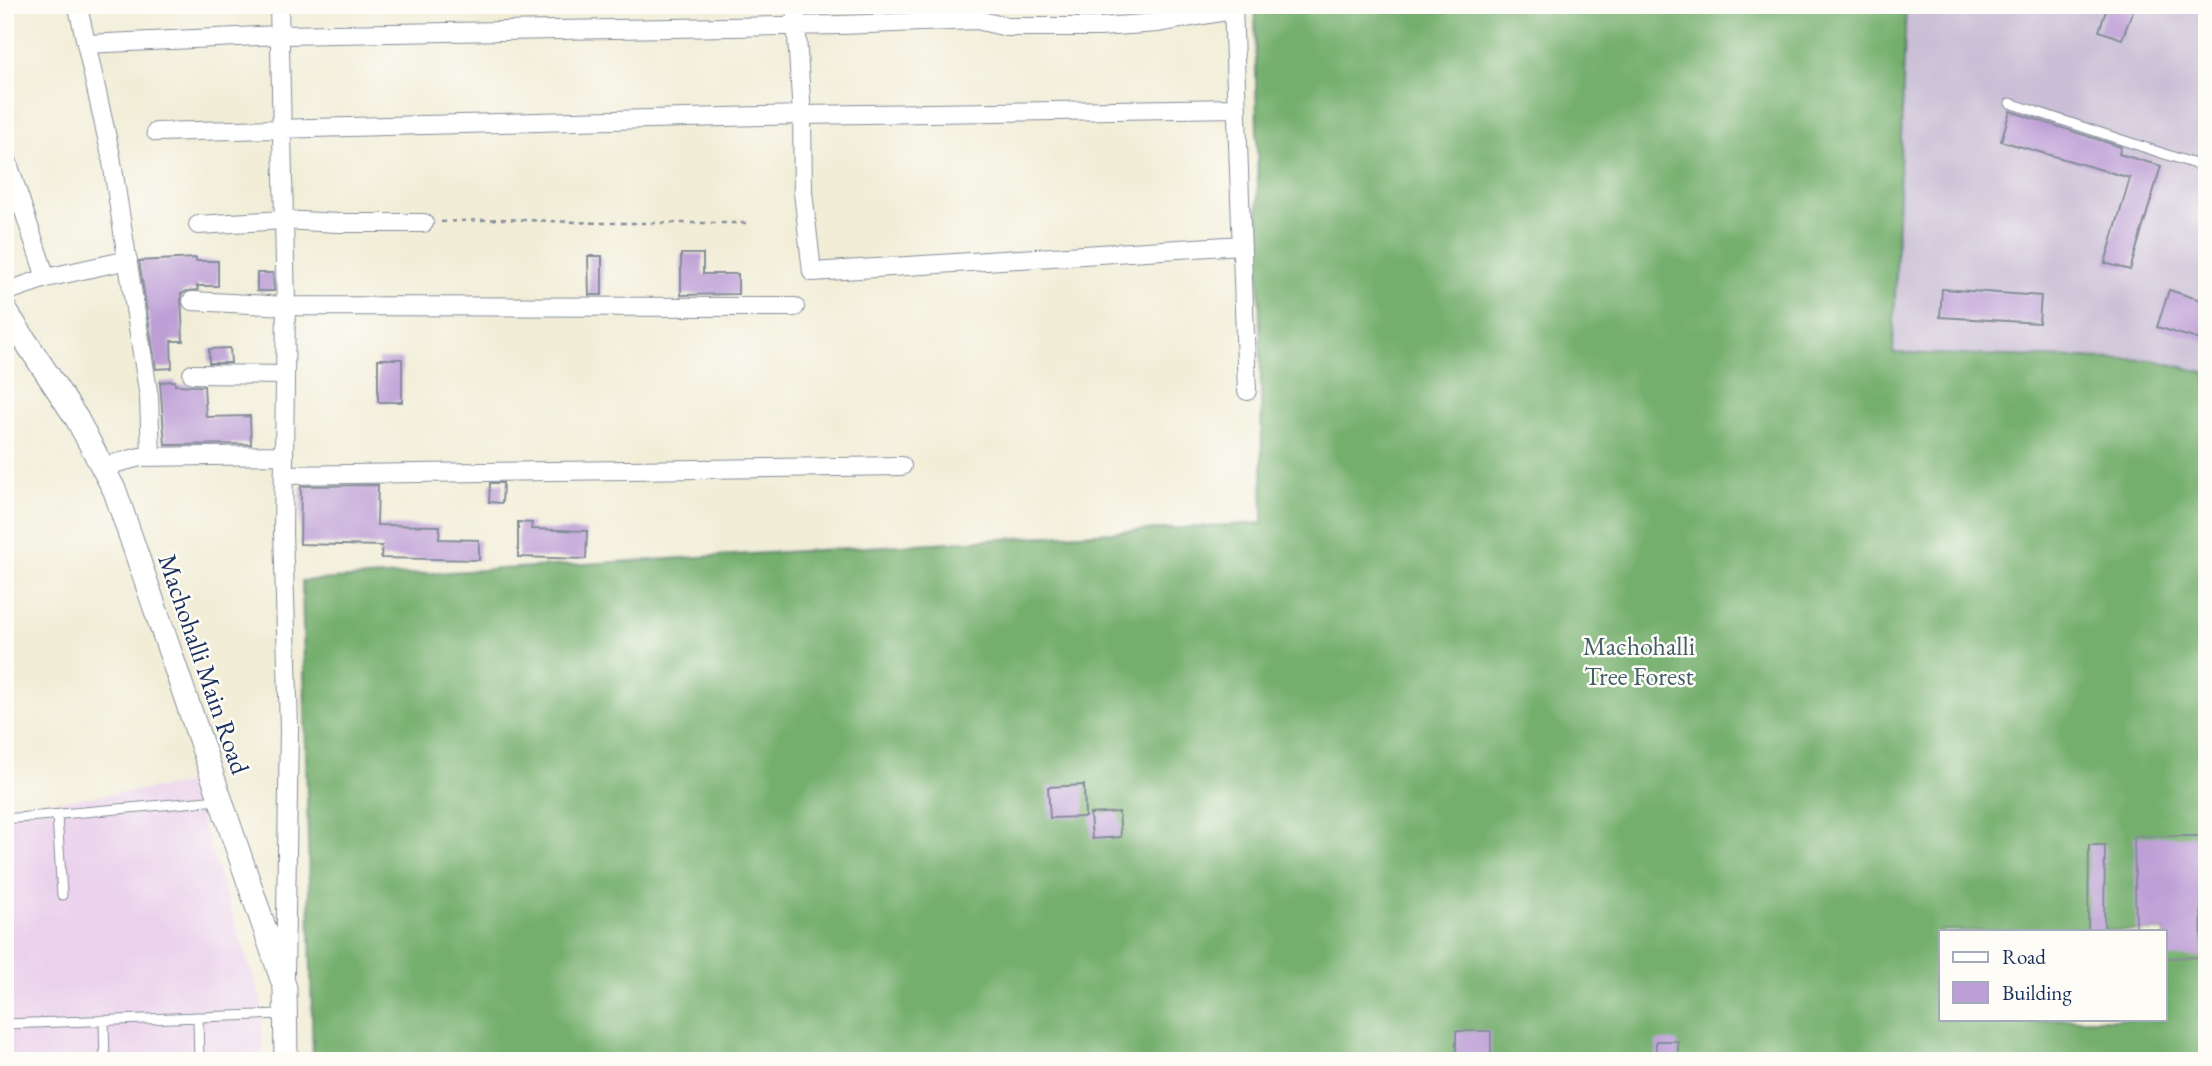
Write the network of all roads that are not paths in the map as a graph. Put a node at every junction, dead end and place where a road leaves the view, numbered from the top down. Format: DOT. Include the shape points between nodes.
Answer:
graph roads {
  1 [pos="279,5"];
  2 [pos="795,5"];
  3 [pos="78,7"];
  4 [pos="1233,8"];
  5 [pos="797,26"];
  6 [pos="280,35"];
  7 [pos="86,44"];
  8 [pos="2010,103"];
  9 [pos="1237,108"];
  10 [pos="802,115"];
  11 [pos="281,129"];
  12 [pos="156,132"];
  13 [pos="5,154"];
  14 [pos="2207,168"];
  15 [pos="283,220"];
  16 [pos="424,223"];
  17 [pos="198,225"];
  18 [pos="1242,246"];
  19 [pos="128,260"];
  20 [pos="46,278"];
  21 [pos="5,292"];
  22 [pos="192,301"];
  23 [pos="286,306"];
  24 [pos="795,307"];
  25 [pos="5,310"];
  26 [pos="192,374"];
  27 [pos="285,375"];
  28 [pos="1247,391"];
  29 [pos="284,455"];
  30 [pos="151,457"];
  31 [pos="902,466"];
  32 [pos="102,467"];
  33 [pos="284,475"];
  34 [pos="220,800"];
  35 [pos="57,815"];
  36 [pos="5,819"];
  37 [pos="62,895"];
  38 [pos="285,988"];
  39 [pos="285,1014"];
  40 [pos="198,1017"];
  41 [pos="104,1020"];
  42 [pos="5,1024"];
  43 [pos="105,1061"];
  44 [pos="199,1061"];
  45 [pos="286,1061"];
  1 -- 6 [label="street"];
  2 -- 5 [label="street"];
  3 -- 7 [label="street"];
  4 -- 5 [label="street" via="1158,23 1100,27 1007,27 977,20"];
  4 -- 9 [label="street"];
  5 -- 6 [label="street"];
  5 -- 10 [label="street"];
  6 -- 7 [label="street"];
  6 -- 11 [label="street"];
  7 -- 19 [label="street"];
  8 -- 14 [label="lane"];
  9 -- 10 [label="street"];
  9 -- 18 [label="street"];
  10 -- 11 [label="street"];
  10 -- 18 [label="street" via="803,192 812,272"];
  11 -- 12 [label="street"];
  11 -- 15 [label="street"];
  13 -- 20 [label="street"];
  15 -- 16 [label="street"];
  15 -- 17 [label="street"];
  15 -- 23 [label="street"];
  18 -- 28 [label="street"];
  19 -- 20 [label="street"];
  19 -- 30 [label="street" via="149,397"];
  20 -- 21 [label="street"];
  22 -- 23 [label="street"];
  23 -- 24 [label="street"];
  23 -- 27 [label="street"];
  25 -- 32 [label="street, Machohalli Main Road" via="77,419"];
  26 -- 27 [label="street"];
  27 -- 29 [label="street"];
  29 -- 30 [label="street"];
  29 -- 33 [label="street"];
  30 -- 32 [label="street"];
  31 -- 33 [label="street"];
  32 -- 34 [label="street, Machohalli Main Road" via="116,491"];
  33 -- 38 [label="street" via="289,729"];
  34 -- 35 [label="lane"];
  34 -- 38 [label="street, Machohalli Main Road"];
  35 -- 36 [label="lane"];
  35 -- 37 [label="lane"];
  38 -- 39 [label="street, Machohalli Main Road"];
  39 -- 40 [label="lane"];
  39 -- 45 [label="street, Machohalli Main Road"];
  40 -- 41 [label="lane"];
  40 -- 44 [label="lane"];
  41 -- 42 [label="lane"];
  41 -- 43 [label="lane"];
}
